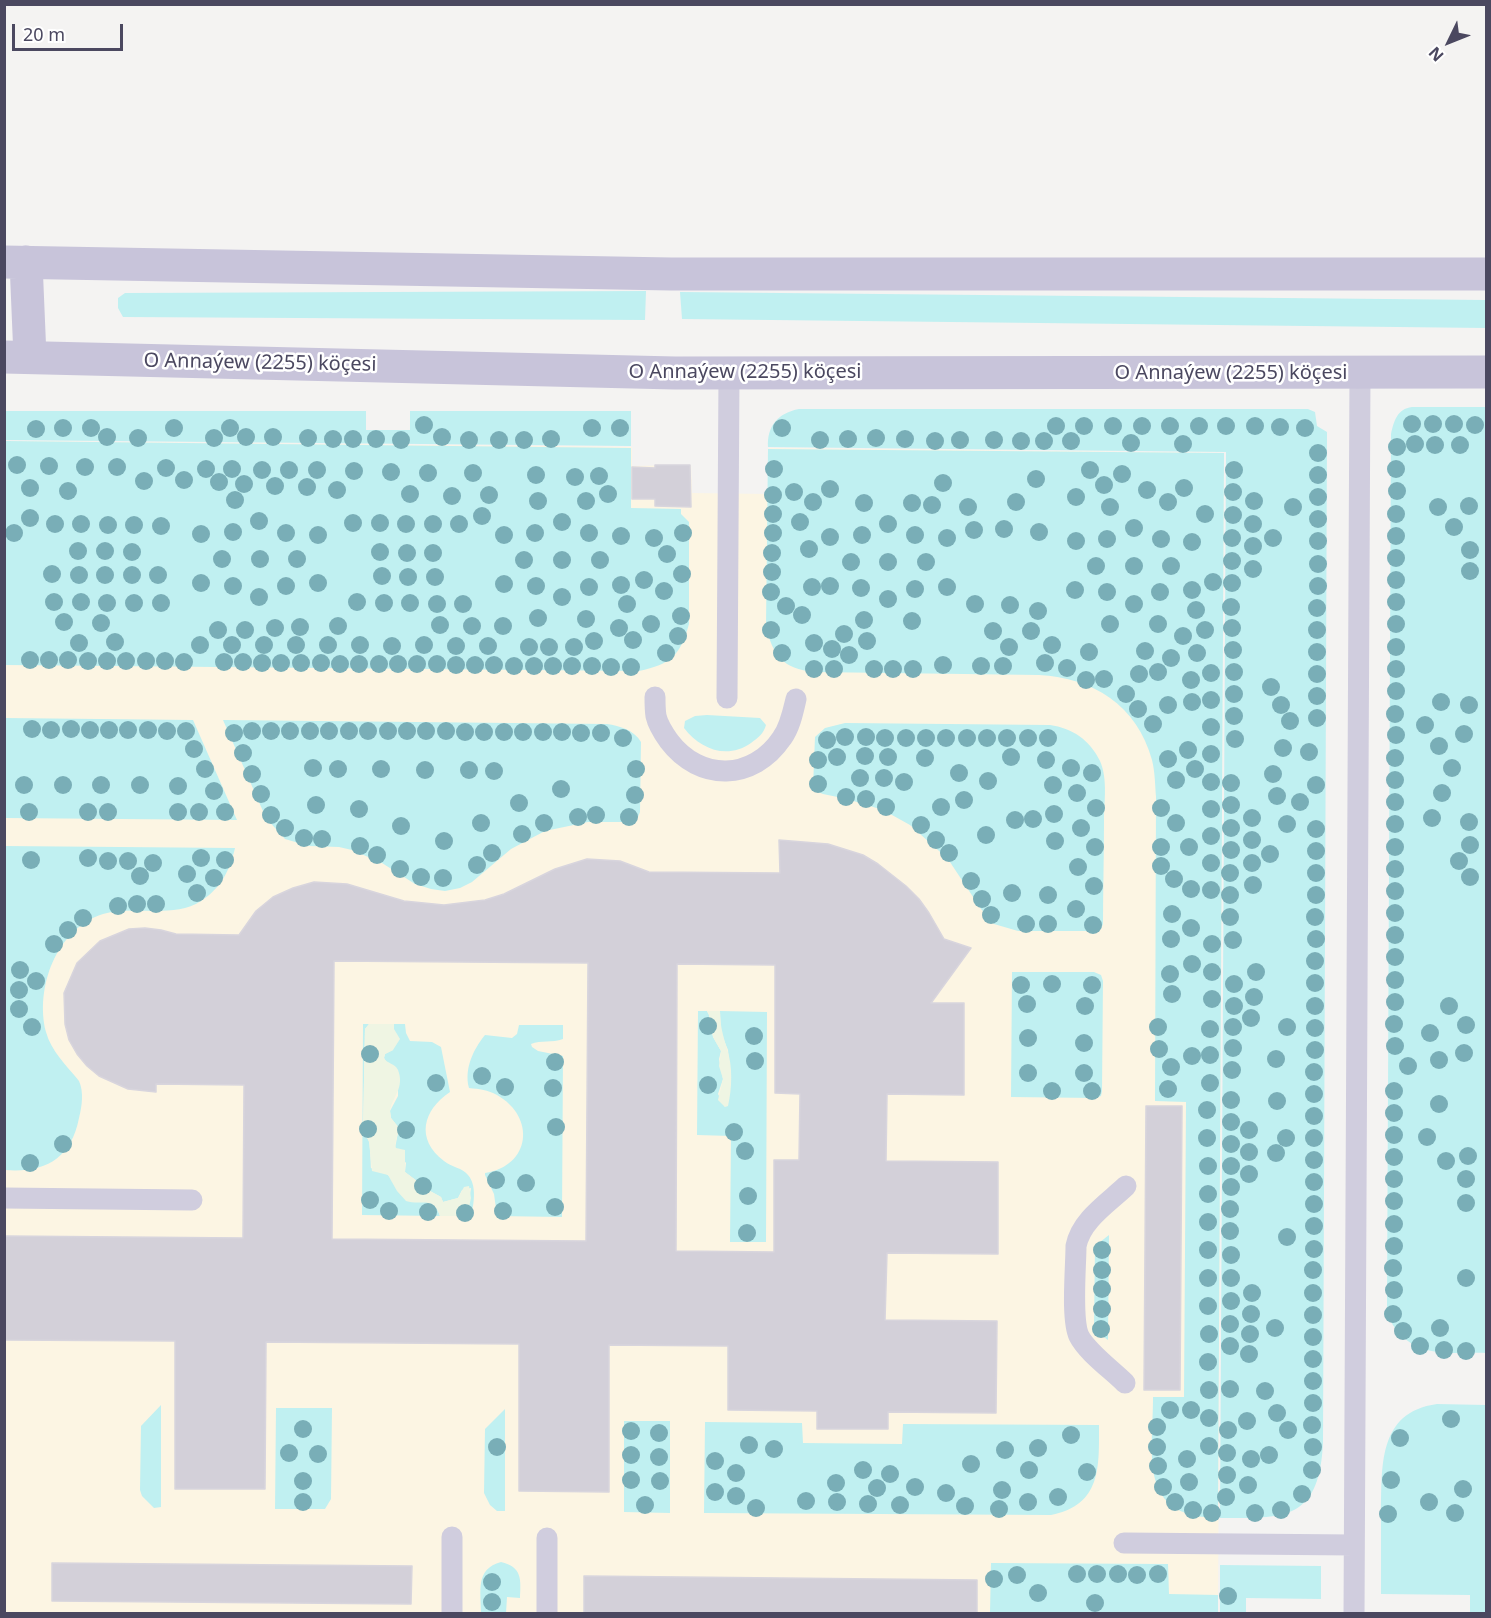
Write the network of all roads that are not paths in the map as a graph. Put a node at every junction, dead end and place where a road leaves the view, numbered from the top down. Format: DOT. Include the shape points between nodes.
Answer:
graph roads {
  1 [pos="15,262"];
  2 [pos="1486,274"];
  3 [pos="17,357"];
  4 [pos="1360,372"];
  5 [pos="1486,372"];
  6 [pos="729,373"];
  7 [pos="655,697"];
  8 [pos="727,698"];
  9 [pos="796,699"];
  10 [pos="1126,1186"];
  11 [pos="4,1198"];
  12 [pos="192,1200"];
  13 [pos="1125,1383"];
  14 [pos="452,1537"];
  15 [pos="548,1538"];
  16 [pos="1124,1543"];
  17 [pos="1354,1545"];
  18 [pos="452,1614"];
  19 [pos="547,1614"];
  20 [pos="1354,1614"];
  1 -- 2 [label="main road" via="671,274"];
  1 -- 3 [label="main road"];
  3 -- 6 [label="main road, O Annaýew (2255) köçesi"];
  4 -- 5 [label="main road, O Annaýew (2255) köçesi"];
  4 -- 6 [label="main road, O Annaýew (2255) köçesi"];
  4 -- 17 [label="lane"];
  6 -- 8 [label="lane"];
  7 -- 9 [label="lane" via="656,717 677,752 707,769 724,772 757,763 771,752 784,737"];
  10 -- 13 [label="lane" via="1083,1226 1076,1246 1078,1334"];
  11 -- 12 [label="lane"];
  14 -- 18 [label="lane"];
  15 -- 19 [label="lane"];
  16 -- 17 [label="lane"];
  17 -- 20 [label="lane"];
}
